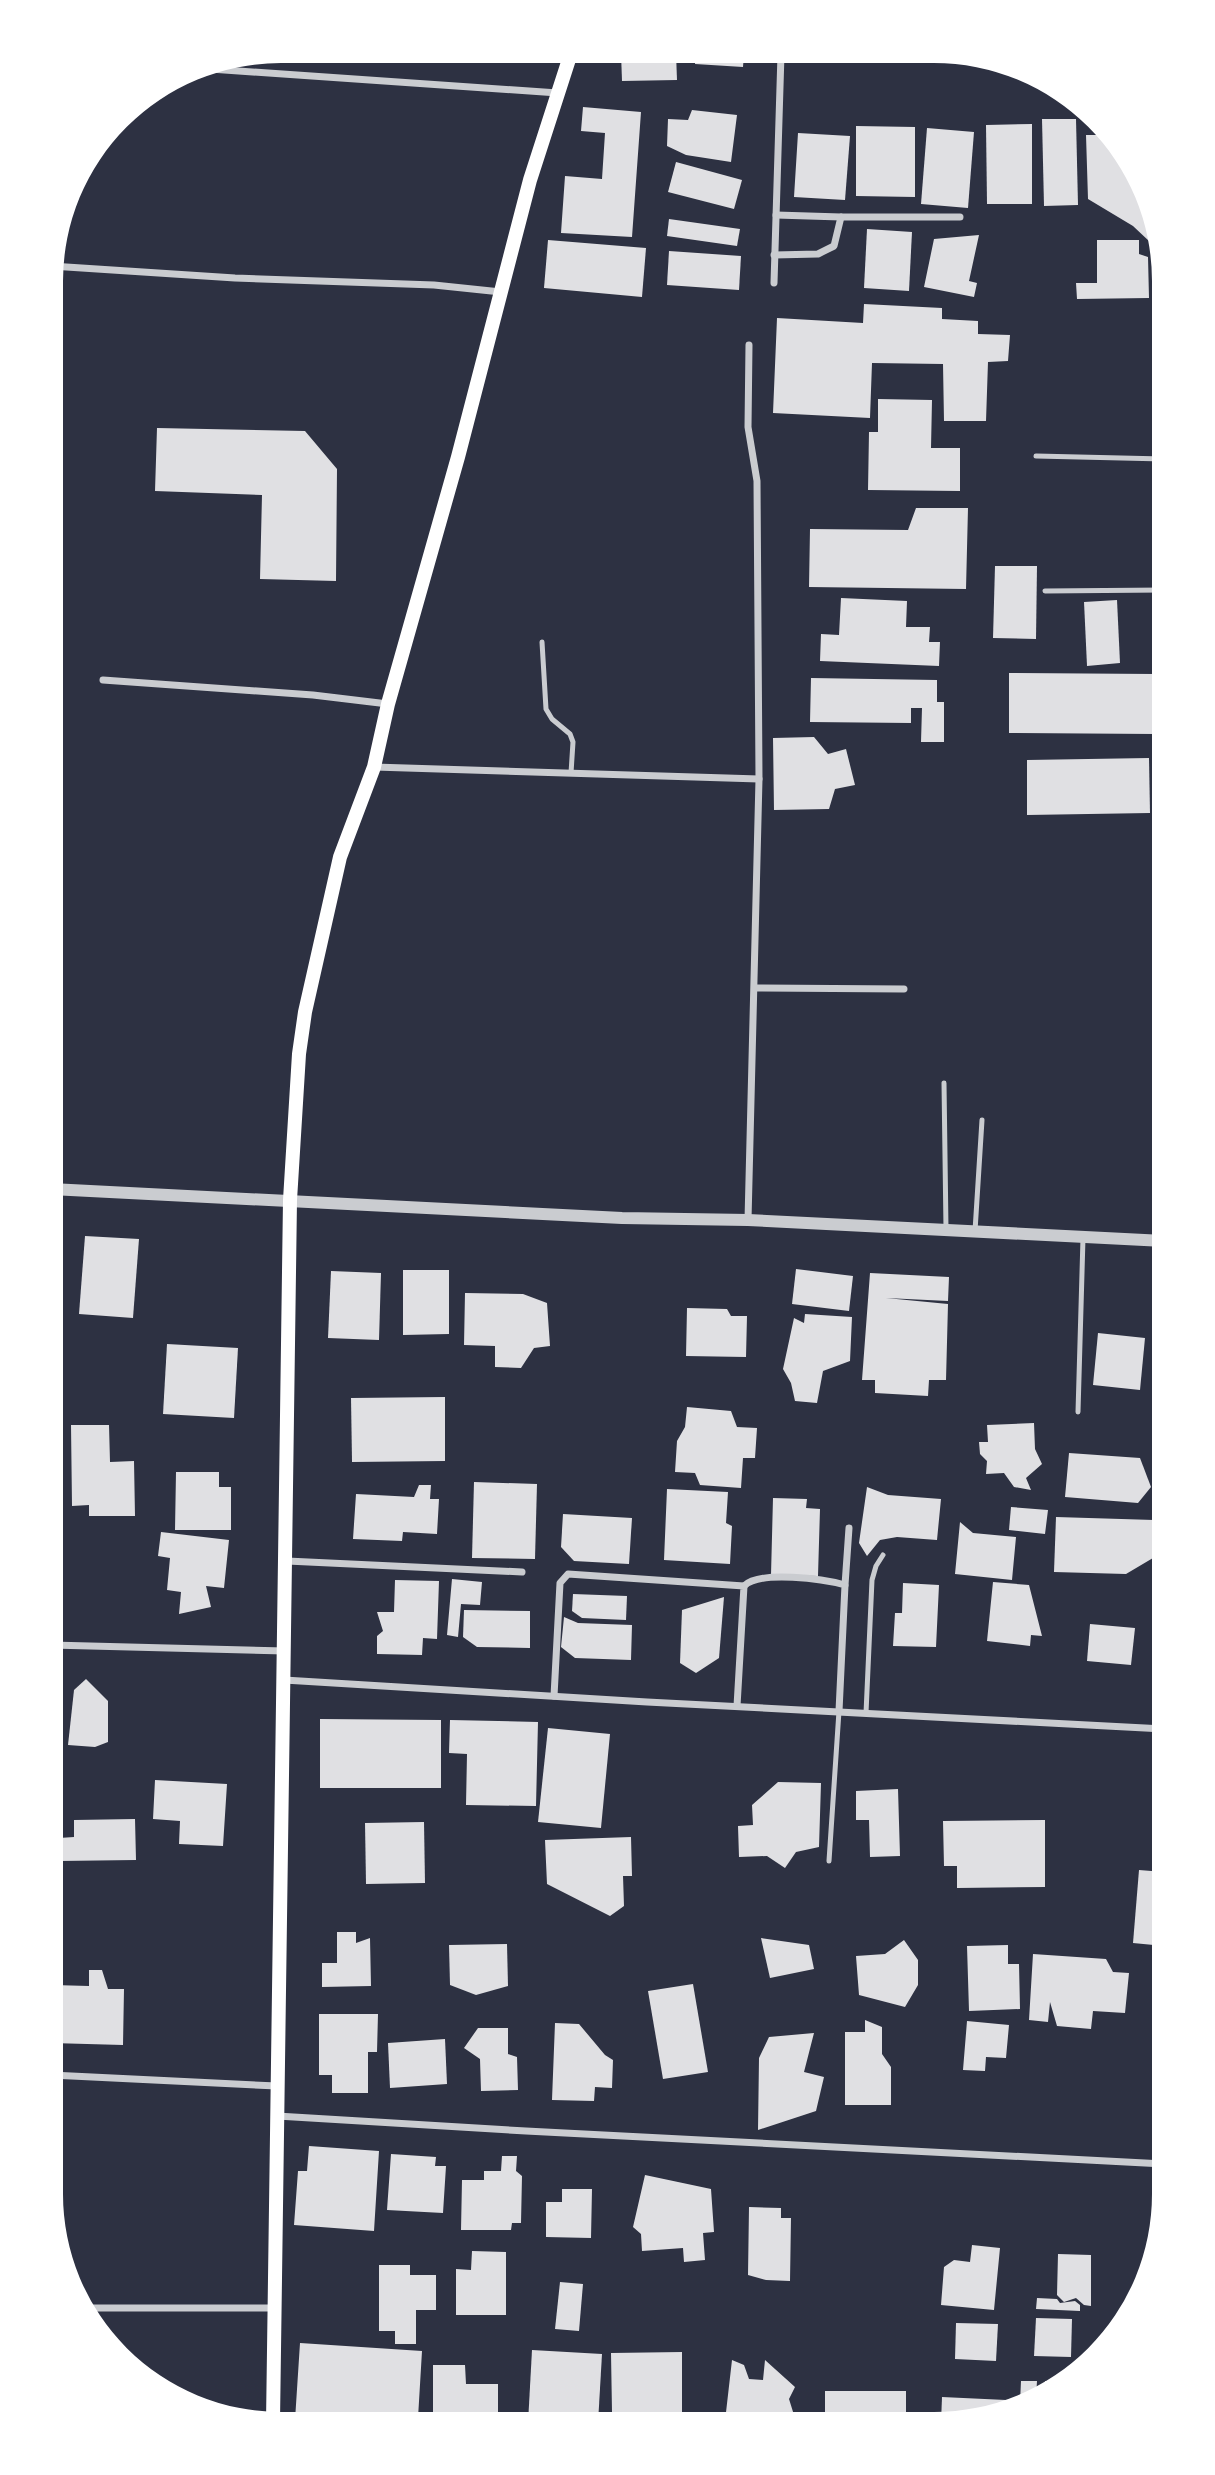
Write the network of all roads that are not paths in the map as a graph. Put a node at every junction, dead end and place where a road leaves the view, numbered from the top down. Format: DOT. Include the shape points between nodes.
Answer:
graph roads {
  1 [pos="568,63"];
  2 [pos="781,63"];
  3 [pos="227,70"];
  4 [pos="559,93"];
  5 [pos="775,215"];
  6 [pos="841,217"];
  7 [pos="960,217"];
  8 [pos="774,255"];
  9 [pos="63,267"];
  10 [pos="774,283"];
  11 [pos="501,292"];
  12 [pos="749,345"];
  13 [pos="1036,456"];
  14 [pos="1152,459"];
  15 [pos="1152,590"];
  16 [pos="1045,591"];
  17 [pos="542,642"];
  18 [pos="103,680"];
  19 [pos="388,704"];
  20 [pos="374,767"];
  21 [pos="571,773"];
  22 [pos="759,779"];
  23 [pos="755,988"];
  24 [pos="904,989"];
  25 [pos="944,1083"];
  26 [pos="982,1120"];
  27 [pos="63,1190"];
  28 [pos="290,1200"];
  29 [pos="748,1220"];
  30 [pos="946,1229"];
  31 [pos="975,1231"];
  32 [pos="1083,1238"];
  33 [pos="1152,1241"];
  34 [pos="1079,1412"];
  35 [pos="849,1528"];
  36 [pos="883,1555"];
  37 [pos="287,1561"];
  38 [pos="522,1572"];
  39 [pos="845,1585"];
  40 [pos="744,1586"];
  41 [pos="63,1645"];
  42 [pos="285,1651"];
  43 [pos="284,1680"];
  44 [pos="554,1696"];
  45 [pos="737,1706"];
  46 [pos="839,1711"];
  47 [pos="866,1713"];
  48 [pos="1152,1728"];
  49 [pos="829,1861"];
  50 [pos="63,2076"];
  51 [pos="277,2086"];
  52 [pos="277,2116"];
  53 [pos="1152,2163"];
  54 [pos="96,2308"];
  55 [pos="276,2308"];
  56 [pos="273,2411"];
  1 -- 4 [label="main road"];
  2 -- 5 [label="street"];
  3 -- 4 [label="street"];
  4 -- 11 [label="main road"];
  5 -- 6 [label="street"];
  5 -- 8 [label="street"];
  6 -- 7 [label="street"];
  6 -- 8 [label="street" via="834,246 818,254"];
  8 -- 10 [label="street"];
  9 -- 11 [label="street"];
  11 -- 19 [label="main road"];
  12 -- 22 [label="street" via="748,427 757,481"];
  13 -- 14 [label="lane"];
  15 -- 16 [label="lane"];
  17 -- 21 [label="lane" via="546,709 570,734"];
  18 -- 19 [label="street"];
  19 -- 20 [label="main road"];
  20 -- 21 [label="street"];
  20 -- 28 [label="main road" via="340,857 305,1012"];
  21 -- 22 [label="street"];
  22 -- 23 [label="street"];
  23 -- 24 [label="street"];
  23 -- 29 [label="street"];
  25 -- 30 [label="lane"];
  26 -- 31 [label="lane"];
  27 -- 28 [label="street"];
  28 -- 29 [label="street"];
  28 -- 37 [label="main road"];
  29 -- 30 [label="street"];
  30 -- 31 [label="street"];
  31 -- 32 [label="street"];
  32 -- 33 [label="street"];
  32 -- 34 [label="lane"];
  35 -- 39 [label="street"];
  36 -- 47 [label="lane" via="872,1580"];
  37 -- 38 [label="street"];
  37 -- 42 [label="main road"];
  39 -- 40 [label="street" via="761,1578"];
  39 -- 46 [label="street"];
  40 -- 44 [label="street" via="568,1574 560,1583"];
  40 -- 45 [label="street"];
  41 -- 42 [label="street"];
  42 -- 43 [label="main road"];
  43 -- 44 [label="street"];
  43 -- 51 [label="main road"];
  44 -- 45 [label="street"];
  45 -- 46 [label="street"];
  46 -- 47 [label="street"];
  46 -- 49 [label="lane"];
  47 -- 48 [label="street"];
  50 -- 51 [label="street"];
  51 -- 52 [label="main road"];
  52 -- 53 [label="street"];
  52 -- 55 [label="main road"];
  54 -- 55 [label="street"];
  55 -- 56 [label="main road"];
}
